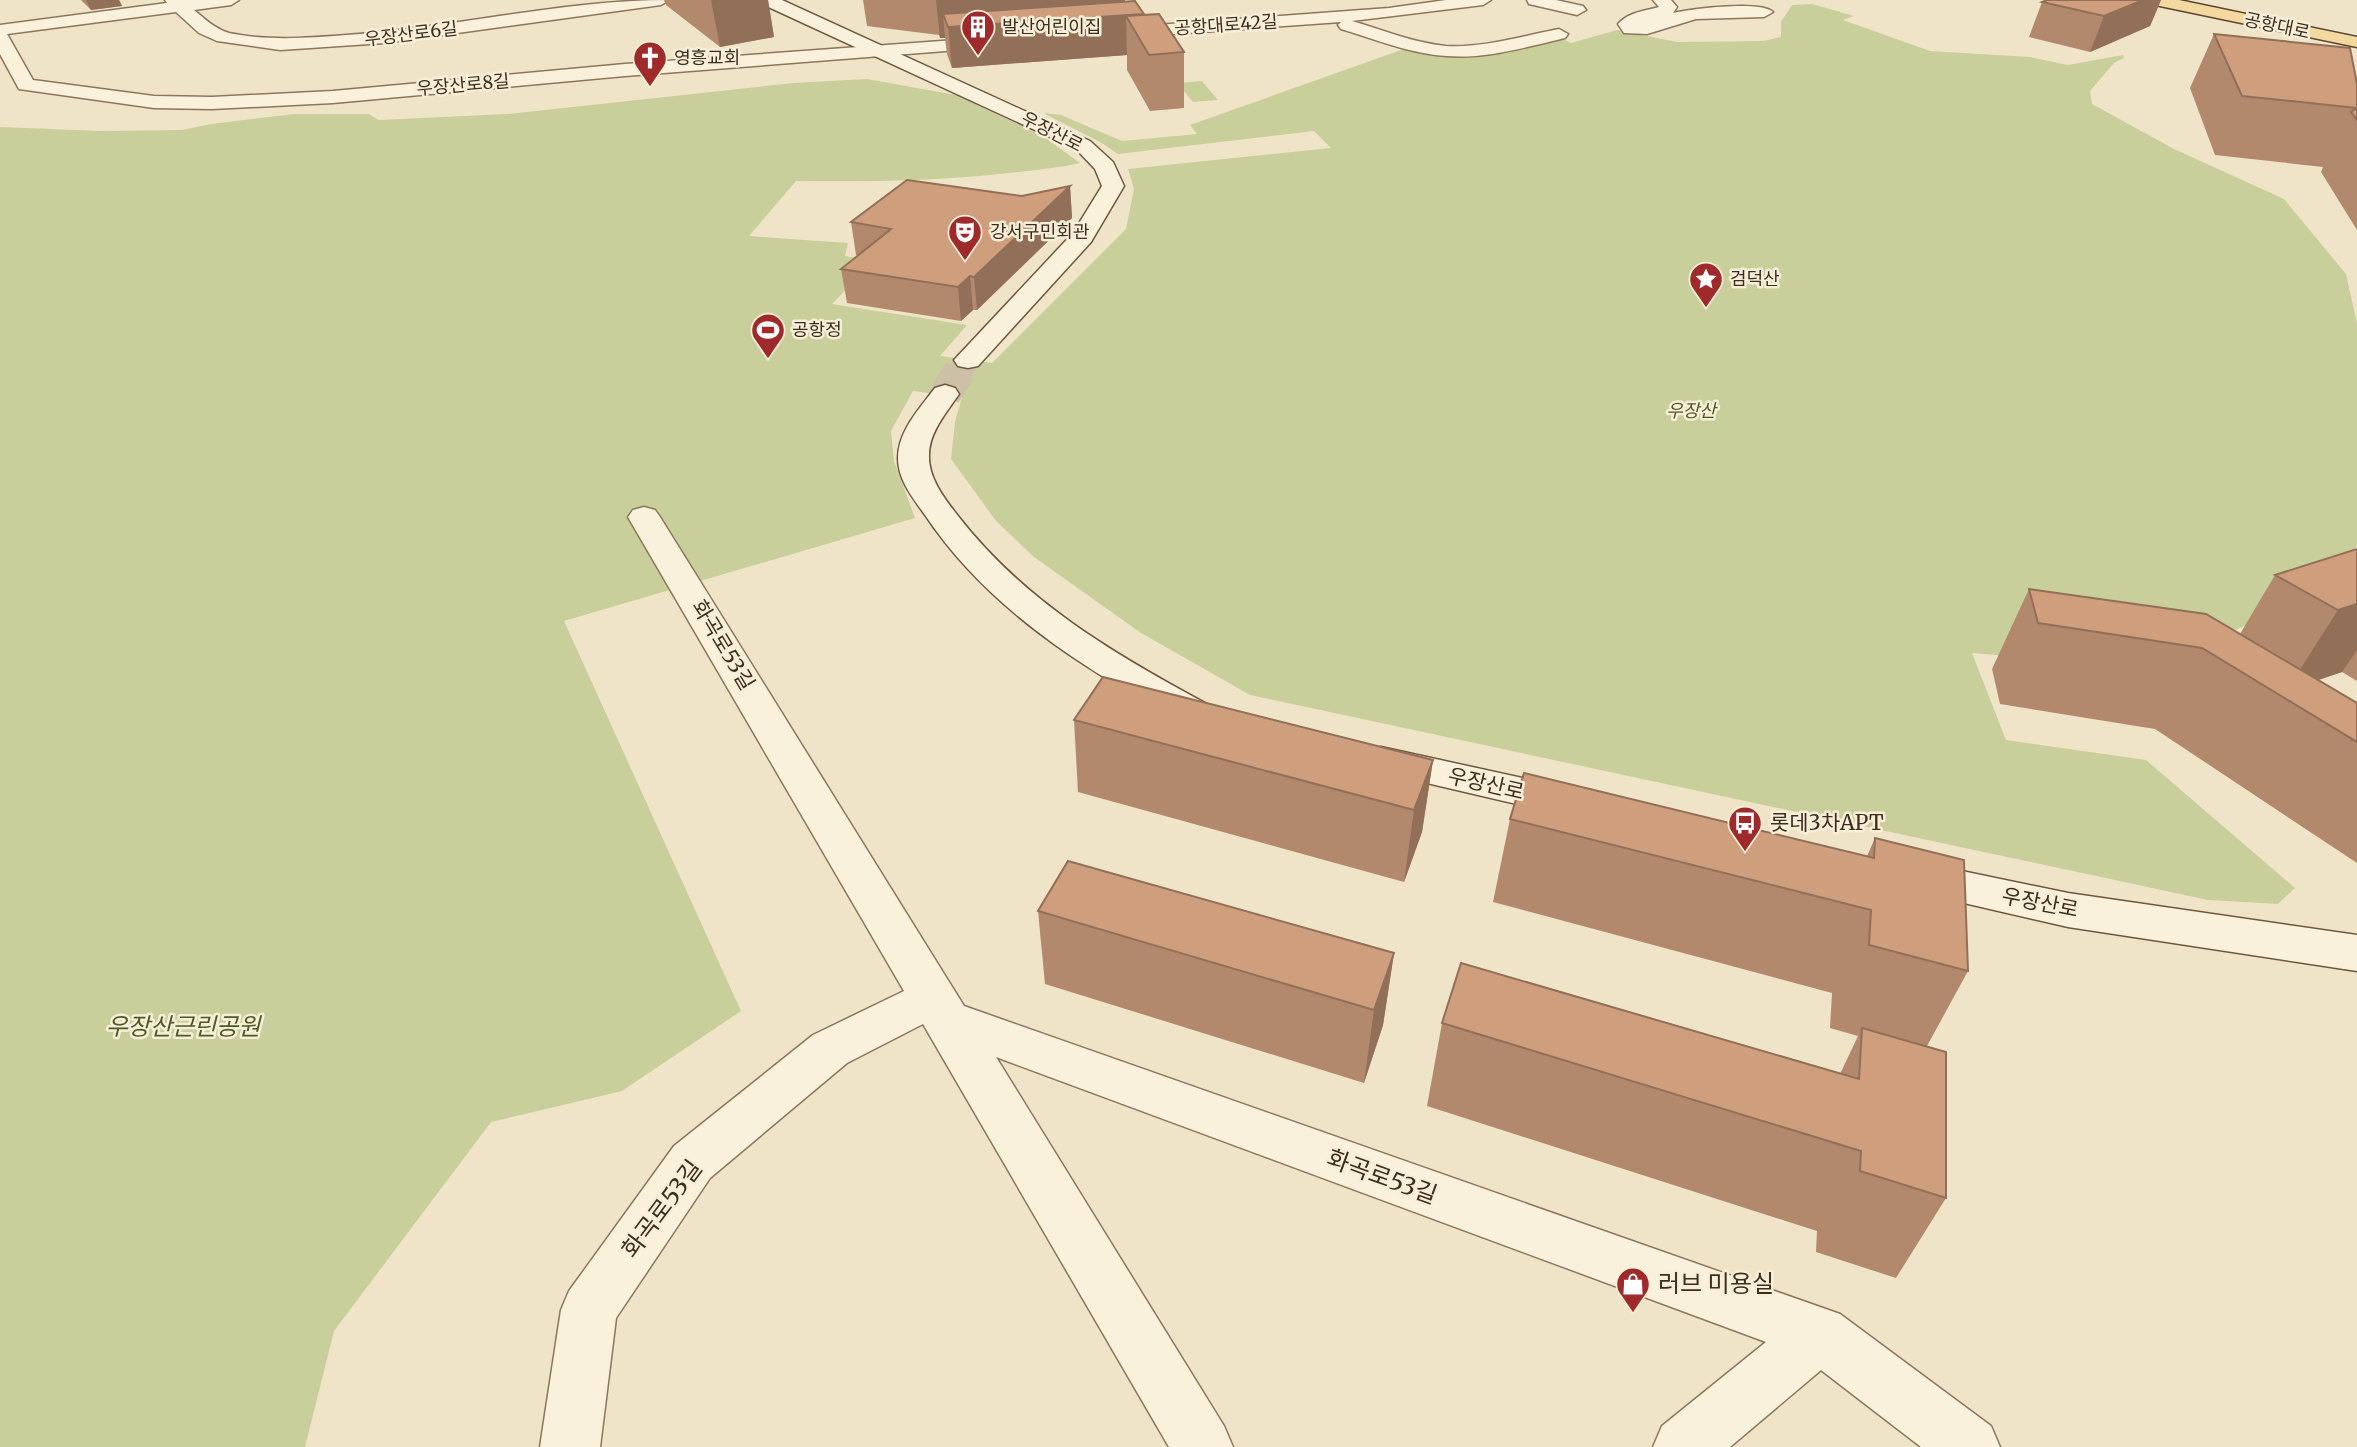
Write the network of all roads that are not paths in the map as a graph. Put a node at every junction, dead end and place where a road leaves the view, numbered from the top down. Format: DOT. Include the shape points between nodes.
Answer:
graph roads {
  1 [pos="231,0"];
  2 [pos="661,0"];
  3 [pos="768,0"];
  4 [pos="1483,0"];
  5 [pos="1535,0"];
  6 [pos="1661,0"];
  7 [pos="2155,0"];
  8 [pos="2219,0"];
  9 [pos="176,3"];
  10 [pos="1285,5"];
  11 [pos="1437,7"];
  12 [pos="1577,10"];
  13 [pos="1764,12"];
  14 [pos="1324,18"];
  15 [pos="1475,21"];
  16 [pos="0,30"];
  17 [pos="2357,30"];
  18 [pos="1501,31"];
  19 [pos="1095,34"];
  20 [pos="1559,34"];
  21 [pos="0,37"];
  22 [pos="1013,40"];
  23 [pos="1527,40"];
  24 [pos="2357,42"];
  25 [pos="877,50"];
  26 [pos="50,88"];
  27 [pos="12,92"];
  28 [pos="968,360"];
  29 [pos="945,394"];
  30 [pos="644,517"];
  31 [pos="1227,726"];
  32 [pos="1347,753"];
  33 [pos="1603,810"];
  34 [pos="1873,868"];
  35 [pos="2357,953"];
  36 [pos="938,1009"];
  37 [pos="1819,1334"];
  38 [pos="570,1447"];
  39 [pos="1203,1447"];
  40 [pos="1683,1447"];
  41 [pos="1970,1447"];
  1 -- 9 [label="street"];
  2 -- 9 [label="street, 우장산로6길" via="385,38 280,45 223,37 205,29"];
  3 -- 25 [label="street, 우장산로"];
  4 -- 11 [label="street, 공항대로42길"];
  5 -- 12 [label="street"];
  6 -- 13 [label="street" via="1669,7 1666,11 1636,18 1627,24 1630,29 1658,28 1689,14"];
  7 -- 24 [label="main road, 공항대로"];
  8 -- 17 [label="main road, 공항대로"];
  9 -- 16 [label="street"];
  10 -- 14 [label="street, 공항대로42길"];
  11 -- 14 [label="street, 공항대로42길"];
  11 -- 15 [label="street, 공항대로42길"];
  14 -- 19 [label="street, 공항대로42길"];
  14 -- 23 [label="street, 공항대로42길" via="1446,51"];
  18 -- 23 [label="street, 공항대로42길"];
  20 -- 23 [label="street, 공항대로42길"];
  21 -- 26 [label="street" via="26,85"];
  22 -- 25 [label="street"];
  25 -- 26 [label="street, 우장산로8길" via="333,97 212,103 154,102"];
  25 -- 28 [label="street, 우장산로" via="1083,145 1105,167 1113,186 1083,237"];
  26 -- 27 [label="street"];
  29 -- 31 [label="street" via="916,438 914,466 926,494 957,539 1035,615 1135,681"];
  30 -- 36 [label="street, 화곡로53길"];
  32 -- 33 [label="street, 우장산로"];
  34 -- 35 [label="street, 우장산로" via="2068,910"];
  36 -- 37 [label="street, 화곡로53길"];
  36 -- 38 [label="street, 화곡로53길" via="830,1049 692,1162 589,1310"];
  36 -- 39 [label="street, 화곡로53길"];
  37 -- 40 [label="street"];
  37 -- 41 [label="street, 화곡로53길"];
}
